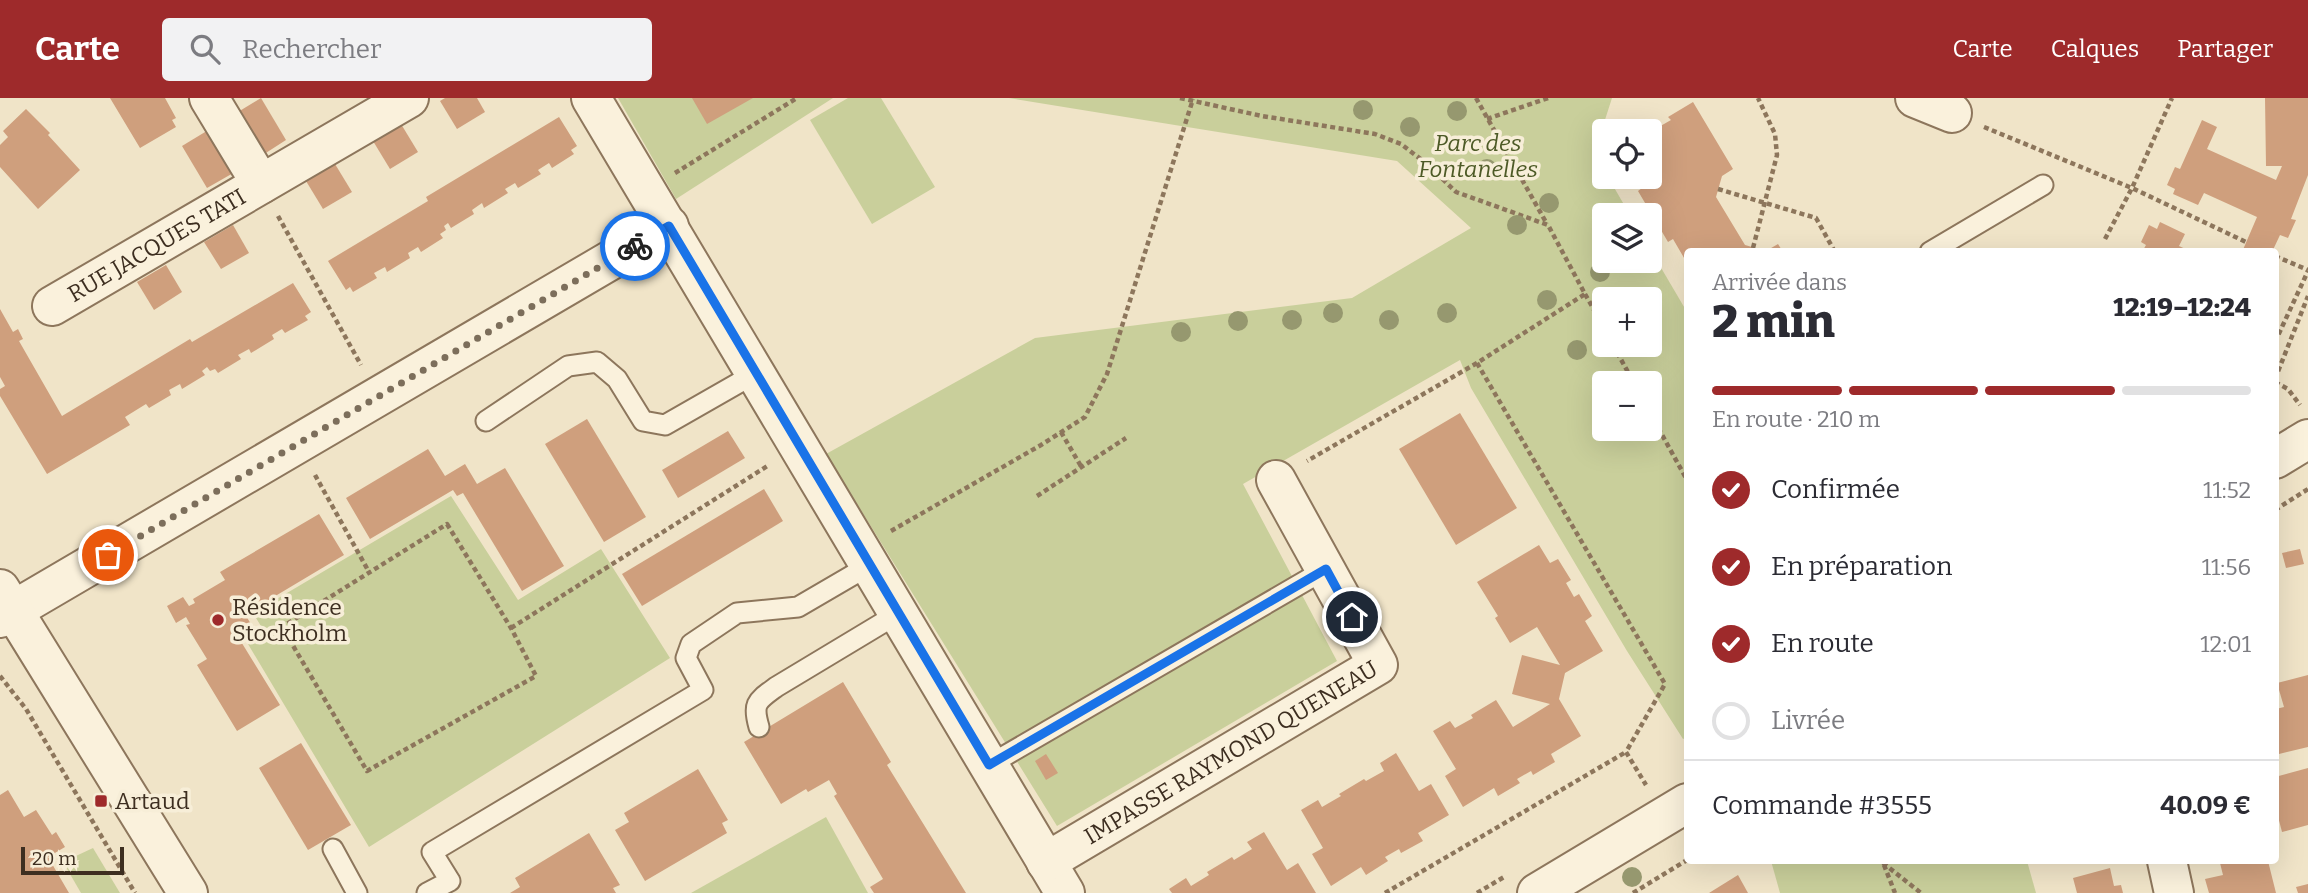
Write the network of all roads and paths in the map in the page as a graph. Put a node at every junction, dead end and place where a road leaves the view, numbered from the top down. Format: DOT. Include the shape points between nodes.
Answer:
graph roads {
  1 [pos="209,98"];
  2 [pos="409,98"];
  3 [pos="591,98"];
  4 [pos="797,98"];
  5 [pos="1180,98"];
  6 [pos="1476,98"];
  7 [pos="1548,98"];
  8 [pos="1758,98"];
  9 [pos="1916,98"];
  10 [pos="2172,98"];
  11 [pos="1193,99"];
  12 [pos="1952,113"];
  13 [pos="1487,119"];
  14 [pos="261,184"];
  15 [pos="2043,185"];
  16 [pos="2132,188"];
  17 [pos="1718,189"];
  18 [pos="649,192"];
  19 [pos="1766,201"];
  20 [pos="1548,225"];
  21 [pos="669,226"];
  22 [pos="2105,239"];
  23 [pos="2246,242"];
  24 [pos="1754,248"];
  25 [pos="1833,248"];
  26 [pos="1937,248"];
  27 [pos="2279,258"];
  28 [pos="2308,270"];
  29 [pos="1586,294"];
  30 [pos="2308,296"];
  31 [pos="1592,305"];
  32 [pos="52,306"];
  33 [pos="2279,333"];
  34 [pos="1477,363"];
  35 [pos="2279,365"];
  36 [pos="756,373"];
  37 [pos="2279,383"];
  38 [pos="378,396"];
  39 [pos="486,421"];
  40 [pos="2305,424"];
  41 [pos="1061,432"];
  42 [pos="1662,435"];
  43 [pos="1126,438"];
  44 [pos="297,443"];
  45 [pos="800,446"];
  46 [pos="2279,454"];
  47 [pos="1082,468"];
  48 [pos="1684,475"];
  49 [pos="1276,480"];
  50 [pos="2308,489"];
  51 [pos="1037,496"];
  52 [pos="2279,507"];
  53 [pos="866,557"];
  54 [pos="1326,569"];
  55 [pos="369,572"];
  56 [pos="4,606"];
  57 [pos="899,613"];
  58 [pos="511,628"];
  59 [pos="0,676"];
  60 [pos="759,727"];
  61 [pos="1626,752"];
  62 [pos="989,765"];
  63 [pos="1650,791"];
  64 [pos="1684,805"];
  65 [pos="333,849"];
  66 [pos="1684,862"];
  67 [pos="1884,864"];
  68 [pos="1885,864"];
  69 [pos="2168,864"];
  70 [pos="1056,878"];
  71 [pos="135,893"];
  72 [pos="188,893"];
  73 [pos="357,893"];
  74 [pos="427,893"];
  75 [pos="1385,893"];
  76 [pos="1537,893"];
  77 [pos="1633,893"];
  78 [pos="1895,893"];
  79 [pos="1921,893"];
  80 [pos="2174,893"];
  1 -- 14 [label="street, RUE JACQUES TATI"];
  2 -- 14 [label="street, RUE JACQUES TATI"];
  3 -- 18 [label="street"];
  4 -- 18 [label="path"];
  5 -- 11 [label="path"];
  6 -- 13 [label="path"];
  7 -- 13 [label="path"];
  8 -- 19 [label="path" via="1775,134 1777,155"];
  9 -- 12 [label="street"];
  10 -- 16 [label="path"];
  11 -- 20 [label="path" via="1262,116 1375,134 1401,145 1455,192"];
  11 -- 41 [label="path" via="1107,374 1085,417"];
  12 -- 16 [label="path"];
  13 -- 20 [label="path"];
  14 -- 32 [label="street, RUE JACQUES TATI"];
  14 -- 38 [label="path"];
  15 -- 26 [label="lane"];
  16 -- 22 [label="path"];
  16 -- 23 [label="path"];
  17 -- 19 [label="path"];
  18 -- 21 [label="street"];
  19 -- 24 [label="path"];
  19 -- 25 [label="path" via="1816,218"];
  20 -- 29 [label="path"];
  21 -- 36 [label="street"];
  21 -- 38 [label="street"];
  27 -- 28 [label="path"];
  28 -- 33 [label="path"];
  29 -- 31 [label="path"];
  29 -- 34 [label="path"];
  30 -- 35 [label="path"];
  34 -- 49 [label="path"];
  34 -- 61 [label="path" via="1665,684"];
  36 -- 39 [label="lane" via="665,425 643,421 617,379 597,362 568,366"];
  36 -- 45 [label="street"];
  37 -- 40 [label="path" via="2288,389"];
  38 -- 44 [label="street"];
  40 -- 46 [label="street"];
  41 -- 47 [label="path"];
  41 -- 53 [label="path"];
  42 -- 48 [label="path"];
  43 -- 47 [label="path"];
  44 -- 55 [label="path"];
  44 -- 56 [label="street"];
  45 -- 53 [label="street"];
  45 -- 58 [label="path"];
  47 -- 51 [label="path"];
  49 -- 54 [label="street, IMPASSE RAYMOND QUENEAU"];
  50 -- 52 [label="path"];
  53 -- 57 [label="street"];
  53 -- 74 [label="lane" via="797,607 737,613 691,644 686,658 703,690 432,852 450,881"];
  54 -- 62 [label="lane"];
  54 -- 70 [label="street, IMPASSE RAYMOND QUENEAU" via="1378,664"];
  55 -- 58 [label="path" via="447,524"];
  55 -- 58 [label="path" via="282,626 367,771 536,676"];
  56 -- 72 [label="street"];
  57 -- 60 [label="lane" via="757,701"];
  57 -- 62 [label="street"];
  59 -- 71 [label="path" via="26,709"];
  61 -- 63 [label="path"];
  61 -- 75 [label="path"];
  62 -- 70 [label="street"];
  64 -- 76 [label="street"];
  65 -- 73 [label="lane"];
  66 -- 77 [label="path"];
  67 -- 78 [label="path"];
  68 -- 79 [label="path"];
  69 -- 80 [label="street"];
}
